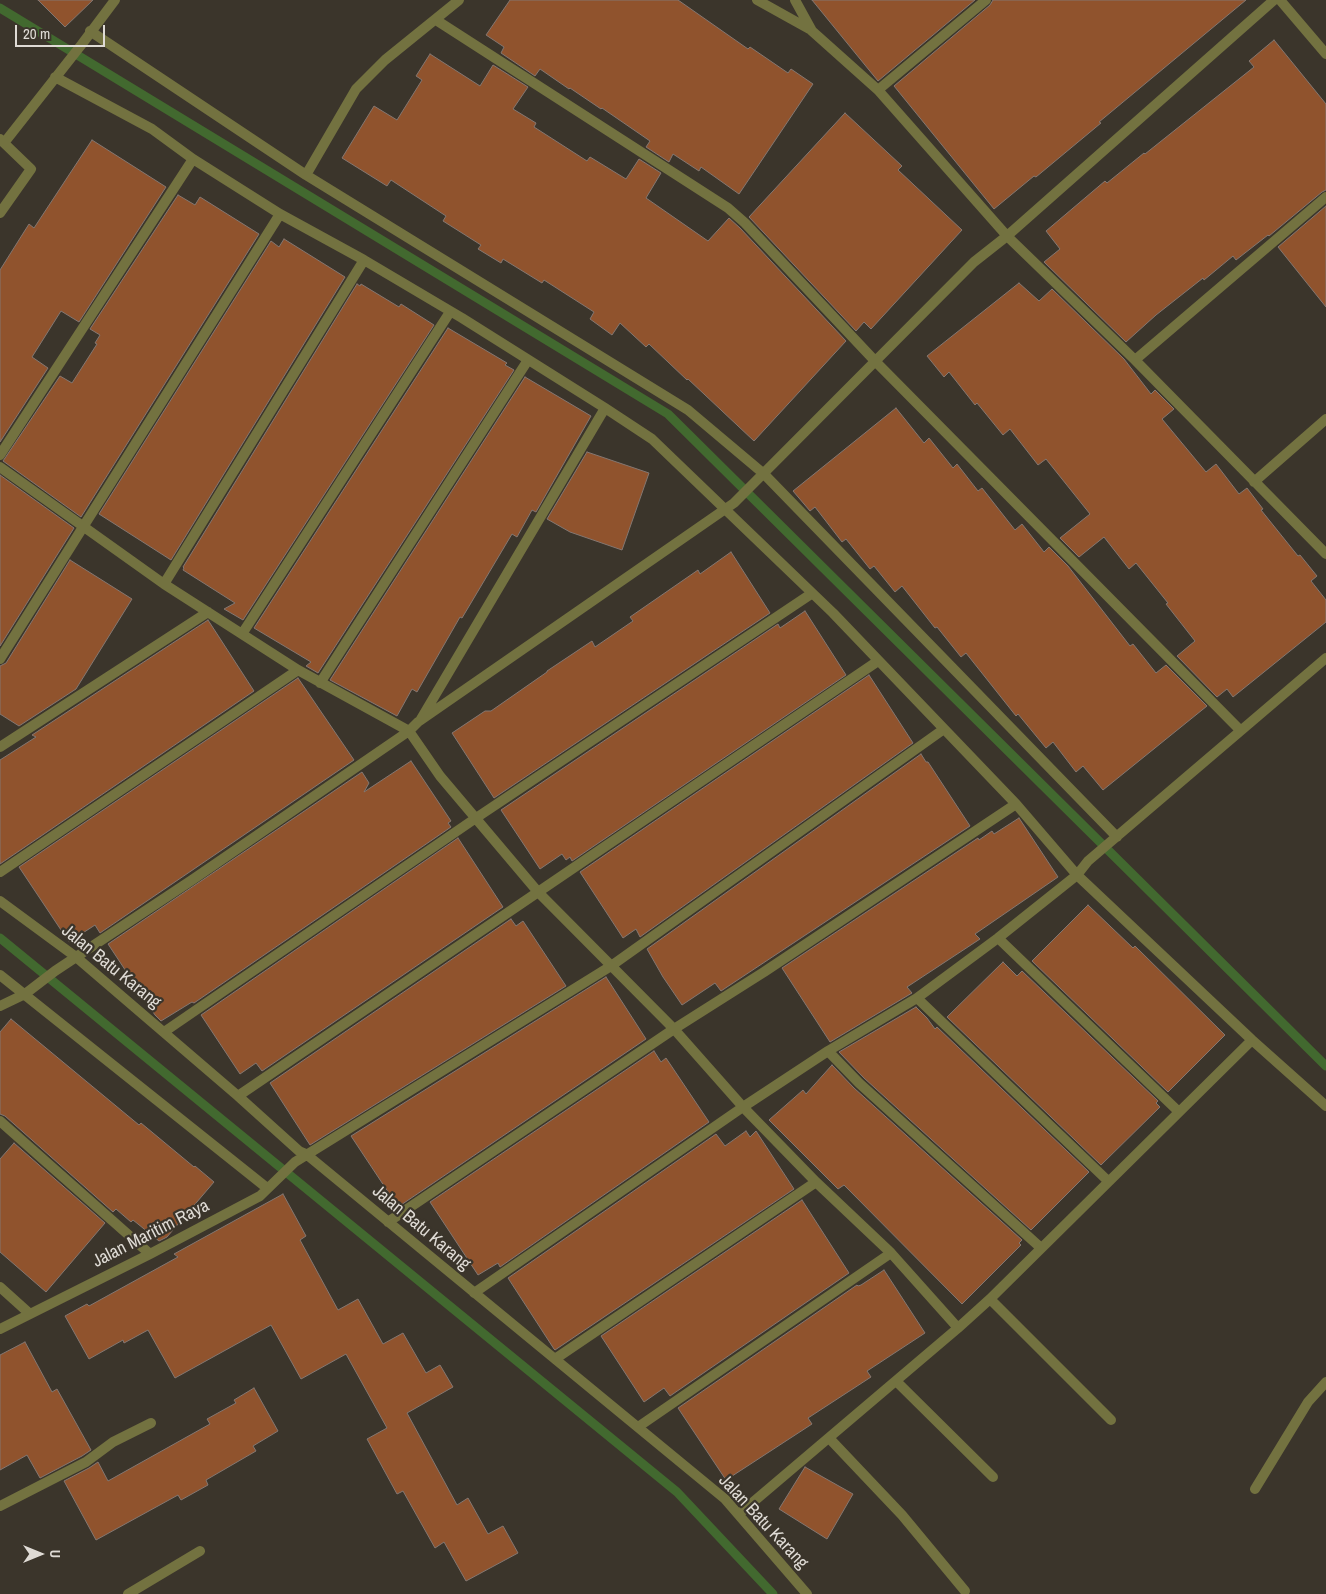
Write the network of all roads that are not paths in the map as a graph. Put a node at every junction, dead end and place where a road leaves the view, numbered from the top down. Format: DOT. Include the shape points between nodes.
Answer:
graph roads {
  1 [pos="115,0"];
  2 [pos="459,0"];
  3 [pos="757,0"];
  4 [pos="795,0"];
  5 [pos="986,0"];
  6 [pos="1274,0"];
  7 [pos="1280,0"];
  8 [pos="436,20"];
  9 [pos="812,31"];
  10 [pos="90,32"];
  11 [pos="1326,54"];
  12 [pos="58,74"];
  13 [pos="878,90"];
  14 [pos="2,141"];
  15 [pos="193,159"];
  16 [pos="306,175"];
  17 [pos="1326,198"];
  18 [pos="0,213"];
  19 [pos="280,214"];
  20 [pos="1007,236"];
  21 [pos="364,260"];
  22 [pos="450,312"];
  23 [pos="528,360"];
  24 [pos="1135,360"];
  25 [pos="875,361"];
  26 [pos="604,408"];
  27 [pos="1326,419"];
  28 [pos="0,455"];
  29 [pos="0,467"];
  30 [pos="764,474"];
  31 [pos="1254,482"];
  32 [pos="730,506"];
  33 [pos="82,526"];
  34 [pos="1326,554"];
  35 [pos="164,584"];
  36 [pos="811,594"];
  37 [pos="208,612"];
  38 [pos="242,634"];
  39 [pos="1326,658"];
  40 [pos="0,659"];
  41 [pos="878,660"];
  42 [pos="298,670"];
  43 [pos="320,683"];
  44 [pos="418,722"];
  45 [pos="944,729"];
  46 [pos="1240,730"];
  47 [pos="409,731"];
  48 [pos="0,747"];
  49 [pos="1016,804"];
  50 [pos="476,818"];
  51 [pos="1115,839"];
  52 [pos="0,872"];
  53 [pos="1077,875"];
  54 [pos="538,892"];
  55 [pos="0,901"];
  56 [pos="998,938"];
  57 [pos="76,957"];
  58 [pos="610,966"];
  59 [pos="0,975"];
  60 [pos="25,994"];
  61 [pos="917,998"];
  62 [pos="0,1006"];
  63 [pos="674,1029"];
  64 [pos="164,1032"];
  65 [pos="1252,1040"];
  66 [pos="828,1051"];
  67 [pos="238,1096"];
  68 [pos="743,1106"];
  69 [pos="1326,1106"];
  70 [pos="1179,1112"];
  71 [pos="0,1120"];
  72 [pos="306,1154"];
  73 [pos="816,1182"];
  74 [pos="1108,1182"];
  75 [pos="270,1186"];
  76 [pos="388,1222"];
  77 [pos="1041,1248"];
  78 [pos="891,1253"];
  79 [pos="150,1254"];
  80 [pos="0,1287"];
  81 [pos="474,1293"];
  82 [pos="990,1299"];
  83 [pos="30,1314"];
  84 [pos="958,1328"];
  85 [pos="0,1329"];
  86 [pos="555,1359"];
  87 [pos="896,1381"];
  88 [pos="1326,1382"];
  89 [pos="1111,1420"];
  90 [pos="151,1423"];
  91 [pos="638,1427"];
  92 [pos="829,1438"];
  93 [pos="993,1477"];
  94 [pos="1255,1489"];
  95 [pos="0,1506"];
  96 [pos="739,1514"];
  97 [pos="200,1551"];
  98 [pos="965,1591"];
  99 [pos="128,1594"];
  100 [pos="807,1594"];
  1 -- 10 [label="street"];
  2 -- 8 [label="street"];
  3 -- 9 [label="street"];
  4 -- 9 [label="street"];
  5 -- 13 [label="street"];
  6 -- 20 [label="street"];
  7 -- 11 [label="street"];
  8 -- 16 [label="street" via="356,89"];
  8 -- 25 [label="street" via="728,208 745,222"];
  9 -- 13 [label="street"];
  10 -- 12 [label="street"];
  10 -- 16 [label="street"];
  12 -- 14 [label="street"];
  12 -- 15 [label="street" via="152,128"];
  13 -- 20 [label="street"];
  14 -- 18 [label="street" via="31,169"];
  15 -- 19 [label="street"];
  15 -- 28 [label="street"];
  16 -- 30 [label="street" via="688,410"];
  17 -- 24 [label="street"];
  19 -- 21 [label="street"];
  19 -- 33 [label="street"];
  20 -- 24 [label="street"];
  20 -- 25 [label="street" via="974,262"];
  21 -- 22 [label="street"];
  21 -- 35 [label="street"];
  22 -- 23 [label="street"];
  22 -- 38 [label="street"];
  23 -- 26 [label="street"];
  23 -- 43 [label="street"];
  24 -- 31 [label="street"];
  25 -- 30 [label="street"];
  25 -- 46 [label="street"];
  26 -- 32 [label="street" via="652,439"];
  26 -- 44 [label="street"];
  27 -- 31 [label="street"];
  29 -- 33 [label="street"];
  30 -- 32 [label="street"];
  30 -- 51 [label="street"];
  31 -- 34 [label="street"];
  32 -- 36 [label="street"];
  32 -- 44 [label="street"];
  33 -- 35 [label="street"];
  33 -- 40 [label="street"];
  35 -- 37 [label="street"];
  36 -- 41 [label="street"];
  36 -- 50 [label="street"];
  37 -- 38 [label="street"];
  37 -- 48 [label="street"];
  38 -- 42 [label="street"];
  39 -- 46 [label="street"];
  41 -- 45 [label="street"];
  41 -- 54 [label="street"];
  42 -- 43 [label="street"];
  42 -- 52 [label="street"];
  43 -- 47 [label="street"];
  44 -- 47 [label="street"];
  45 -- 49 [label="street"];
  45 -- 58 [label="street, Jalan Maritim Raya"];
  46 -- 51 [label="street"];
  47 -- 50 [label="street" via="440,776"];
  47 -- 57 [label="street"];
  49 -- 53 [label="street"];
  49 -- 63 [label="street"];
  50 -- 54 [label="street"];
  50 -- 64 [label="street"];
  51 -- 53 [label="street" via="1088,861"];
  53 -- 56 [label="street"];
  53 -- 65 [label="street"];
  54 -- 58 [label="street"];
  54 -- 67 [label="street"];
  55 -- 57 [label="street, Jalan Batu Karang"];
  56 -- 61 [label="street"];
  56 -- 70 [label="street"];
  57 -- 60 [label="street"];
  57 -- 64 [label="street, Jalan Batu Karang"];
  58 -- 63 [label="street"];
  58 -- 72 [label="street, Jalan Maritim Raya"];
  59 -- 60 [label="street"];
  60 -- 62 [label="street"];
  60 -- 75 [label="street"];
  61 -- 66 [label="street"];
  61 -- 74 [label="street"];
  63 -- 68 [label="street"];
  63 -- 76 [label="street"];
  64 -- 67 [label="street, Jalan Batu Karang"];
  65 -- 69 [label="street"];
  65 -- 70 [label="street"];
  66 -- 68 [label="street"];
  66 -- 77 [label="street"];
  67 -- 72 [label="street, Jalan Batu Karang"];
  68 -- 73 [label="street"];
  68 -- 81 [label="street"];
  70 -- 74 [label="street"];
  71 -- 79 [label="street"];
  72 -- 75 [label="street, Jalan Maritim Raya"];
  72 -- 76 [label="street, Jalan Batu Karang"];
  73 -- 78 [label="street"];
  73 -- 86 [label="street"];
  74 -- 77 [label="street"];
  75 -- 79 [label="street, Jalan Maritim Raya" via="260,1196"];
  76 -- 81 [label="street, Jalan Batu Karang"];
  77 -- 82 [label="street"];
  78 -- 84 [label="street"];
  78 -- 91 [label="street"];
  79 -- 83 [label="street, Jalan Maritim Raya"];
  80 -- 83 [label="street"];
  81 -- 86 [label="street, Jalan Batu Karang"];
  82 -- 84 [label="street"];
  82 -- 89 [label="street"];
  83 -- 85 [label="street, Jalan Maritim Raya"];
  84 -- 87 [label="street"];
  86 -- 91 [label="street, Jalan Batu Karang"];
  87 -- 92 [label="street"];
  87 -- 93 [label="street"];
  88 -- 94 [label="street" via="1308,1402"];
  90 -- 95 [label="street" via="113,1442 86,1462"];
  91 -- 96 [label="street, Jalan Batu Karang"];
  92 -- 96 [label="street"];
  92 -- 98 [label="street" via="902,1515"];
  96 -- 100 [label="street, Jalan Batu Karang"];
  97 -- 99 [label="street"];
}
